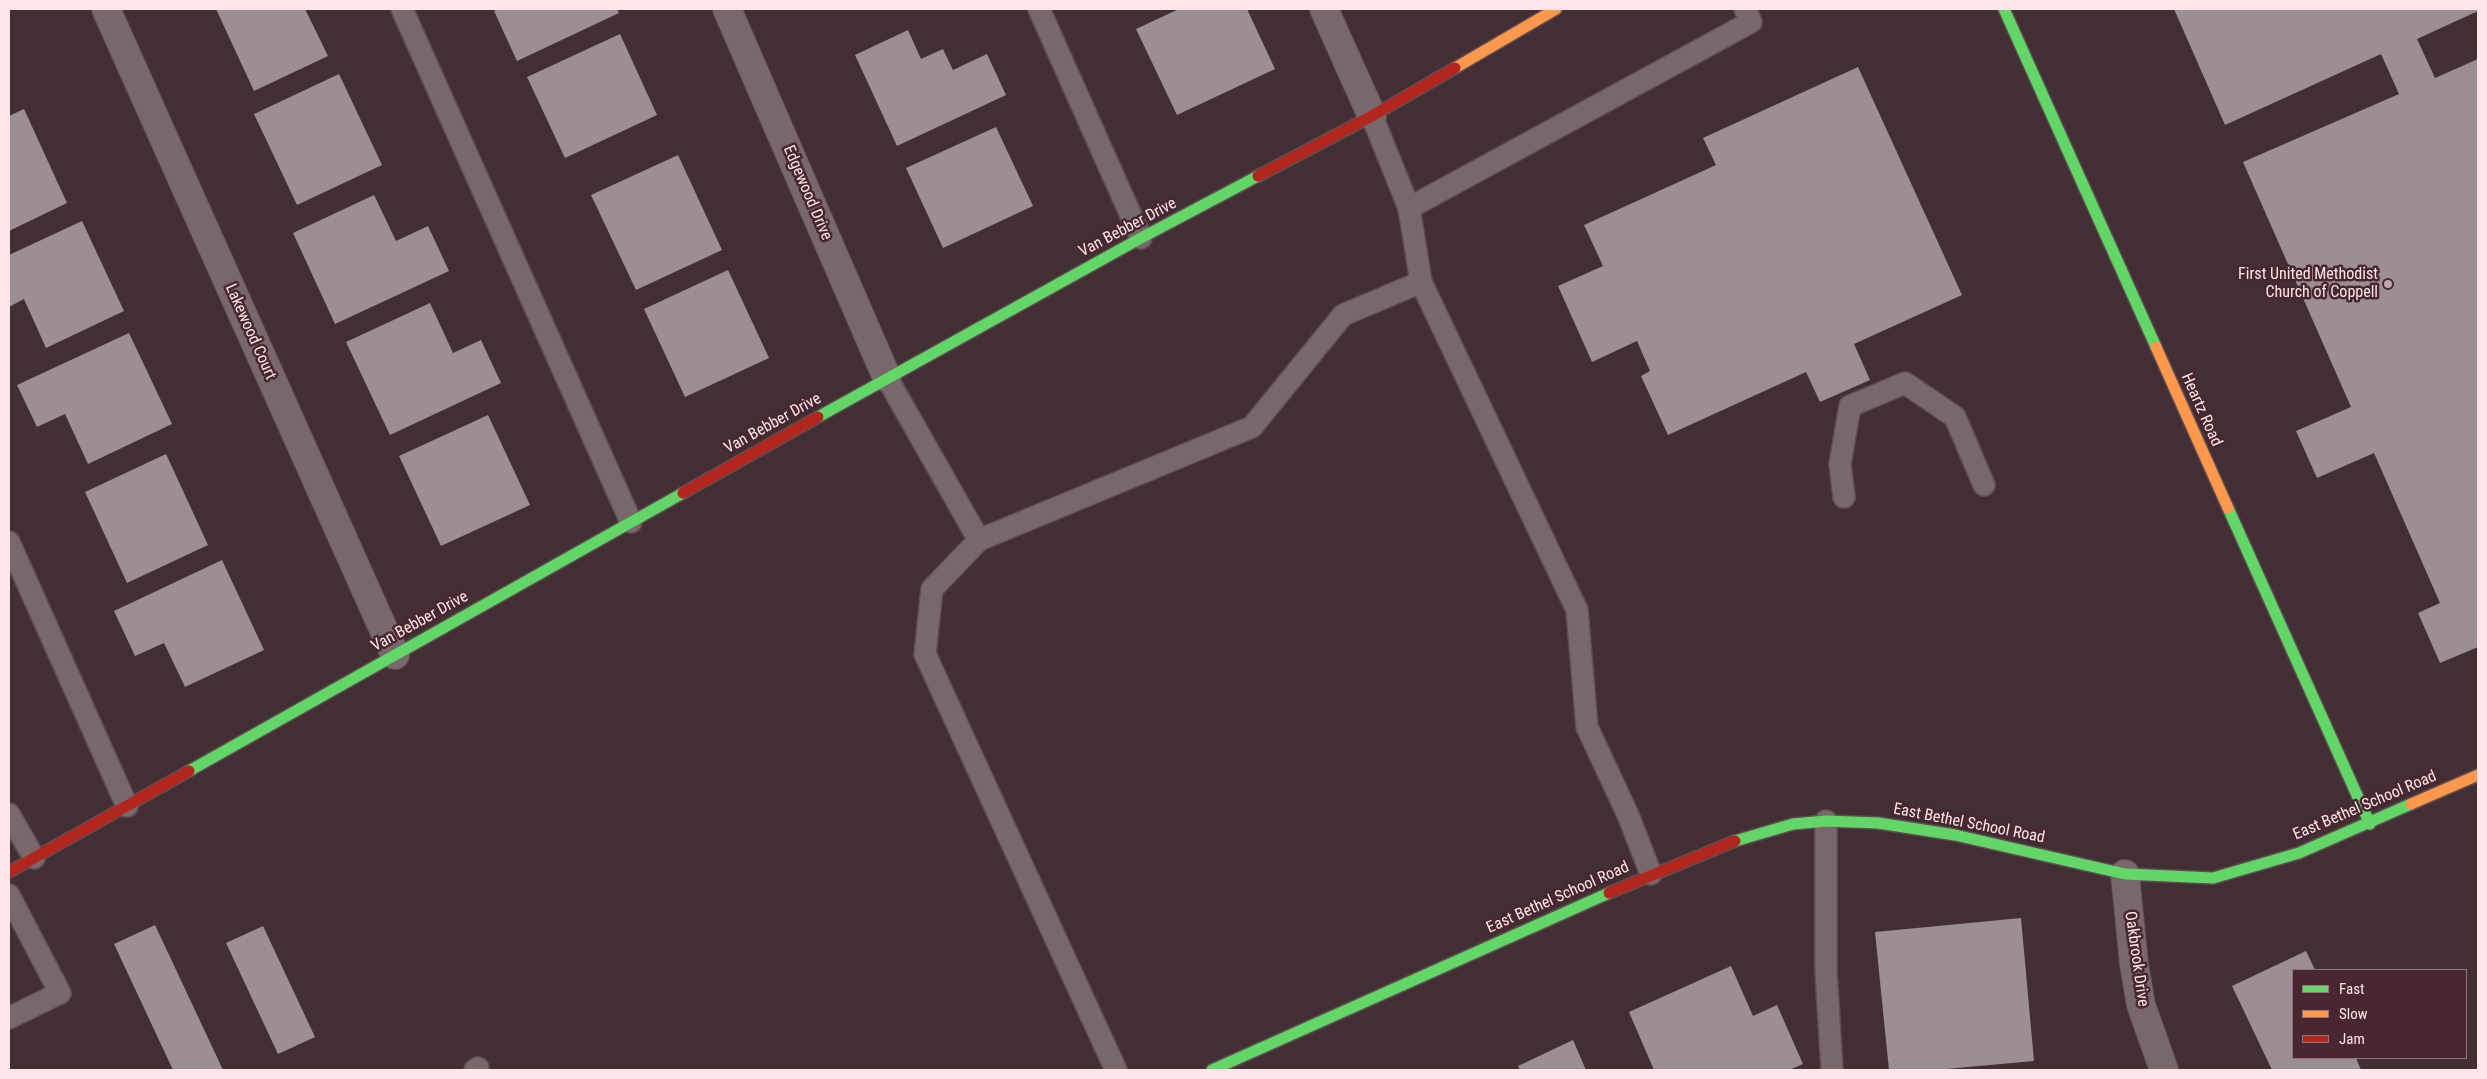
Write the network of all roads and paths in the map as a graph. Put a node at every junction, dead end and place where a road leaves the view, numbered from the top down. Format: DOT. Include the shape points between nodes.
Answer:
graph roads {
  1 [pos="106,9"];
  2 [pos="402,9"];
  3 [pos="727,9"];
  4 [pos="1039,9"];
  5 [pos="1324,9"];
  6 [pos="1556,9"];
  7 [pos="1744,9"];
  8 [pos="2004,9"];
  9 [pos="1372,116"];
  10 [pos="1410,208"];
  11 [pos="1141,238"];
  12 [pos="1421,282"];
  13 [pos="887,378"];
  14 [pos="1984,485"];
  15 [pos="1844,497"];
  16 [pos="631,522"];
  17 [pos="979,540"];
  18 [pos="9,542"];
  19 [pos="395,655"];
  20 [pos="2478,775"];
  21 [pos="127,806"];
  22 [pos="9,814"];
  23 [pos="1826,821"];
  24 [pos="2370,824"];
  25 [pos="34,858"];
  26 [pos="9,872"];
  27 [pos="1650,874"];
  28 [pos="2125,874"];
  29 [pos="9,895"];
  30 [pos="9,1018"];
  31 [pos="1116,1070"];
  32 [pos="1212,1070"];
  33 [pos="1832,1070"];
  34 [pos="2164,1070"];
  1 -- 19 [label="street, Lakewood Court"];
  2 -- 16 [label="lane"];
  3 -- 13 [label="street, Edgewood Drive"];
  4 -- 11 [label="lane"];
  5 -- 9 [label="street"];
  6 -- 9 [label="street, Van Bebber Drive"];
  7 -- 10 [label="lane" via="1751,22"];
  8 -- 24 [label="street, Heartz Road"];
  9 -- 10 [label="lane"];
  9 -- 11 [label="street, Van Bebber Drive"];
  10 -- 12 [label="lane"];
  11 -- 13 [label="street, Van Bebber Drive"];
  12 -- 17 [label="lane" via="1343,315 1252,427"];
  12 -- 27 [label="lane" via="1577,610 1587,727 1628,815"];
  13 -- 16 [label="street, Van Bebber Drive"];
  13 -- 17 [label="lane"];
  14 -- 15 [label="lane" via="1955,417 1905,383 1850,406 1840,464"];
  16 -- 19 [label="street, Van Bebber Drive"];
  17 -- 31 [label="lane" via="932,589 925,654"];
  18 -- 21 [label="lane"];
  19 -- 21 [label="street, Van Bebber Drive"];
  20 -- 24 [label="street, East Bethel School Road"];
  21 -- 25 [label="street, Van Bebber Drive"];
  22 -- 25 [label="lane"];
  23 -- 27 [label="street, East Bethel School Road" via="1793,824 1724,844"];
  23 -- 28 [label="street, East Bethel School Road" via="1878,823 1955,835"];
  23 -- 33 [label="lane" via="1826,971"];
  24 -- 28 [label="street, East Bethel School Road" via="2299,853 2213,878"];
  25 -- 26 [label="street, Van Bebber Drive"];
  27 -- 32 [label="street, East Bethel School Road"];
  28 -- 34 [label="street, Oakbrook Drive" via="2134,964 2142,1005"];
  29 -- 30 [label="lane" via="60,993"];
}
